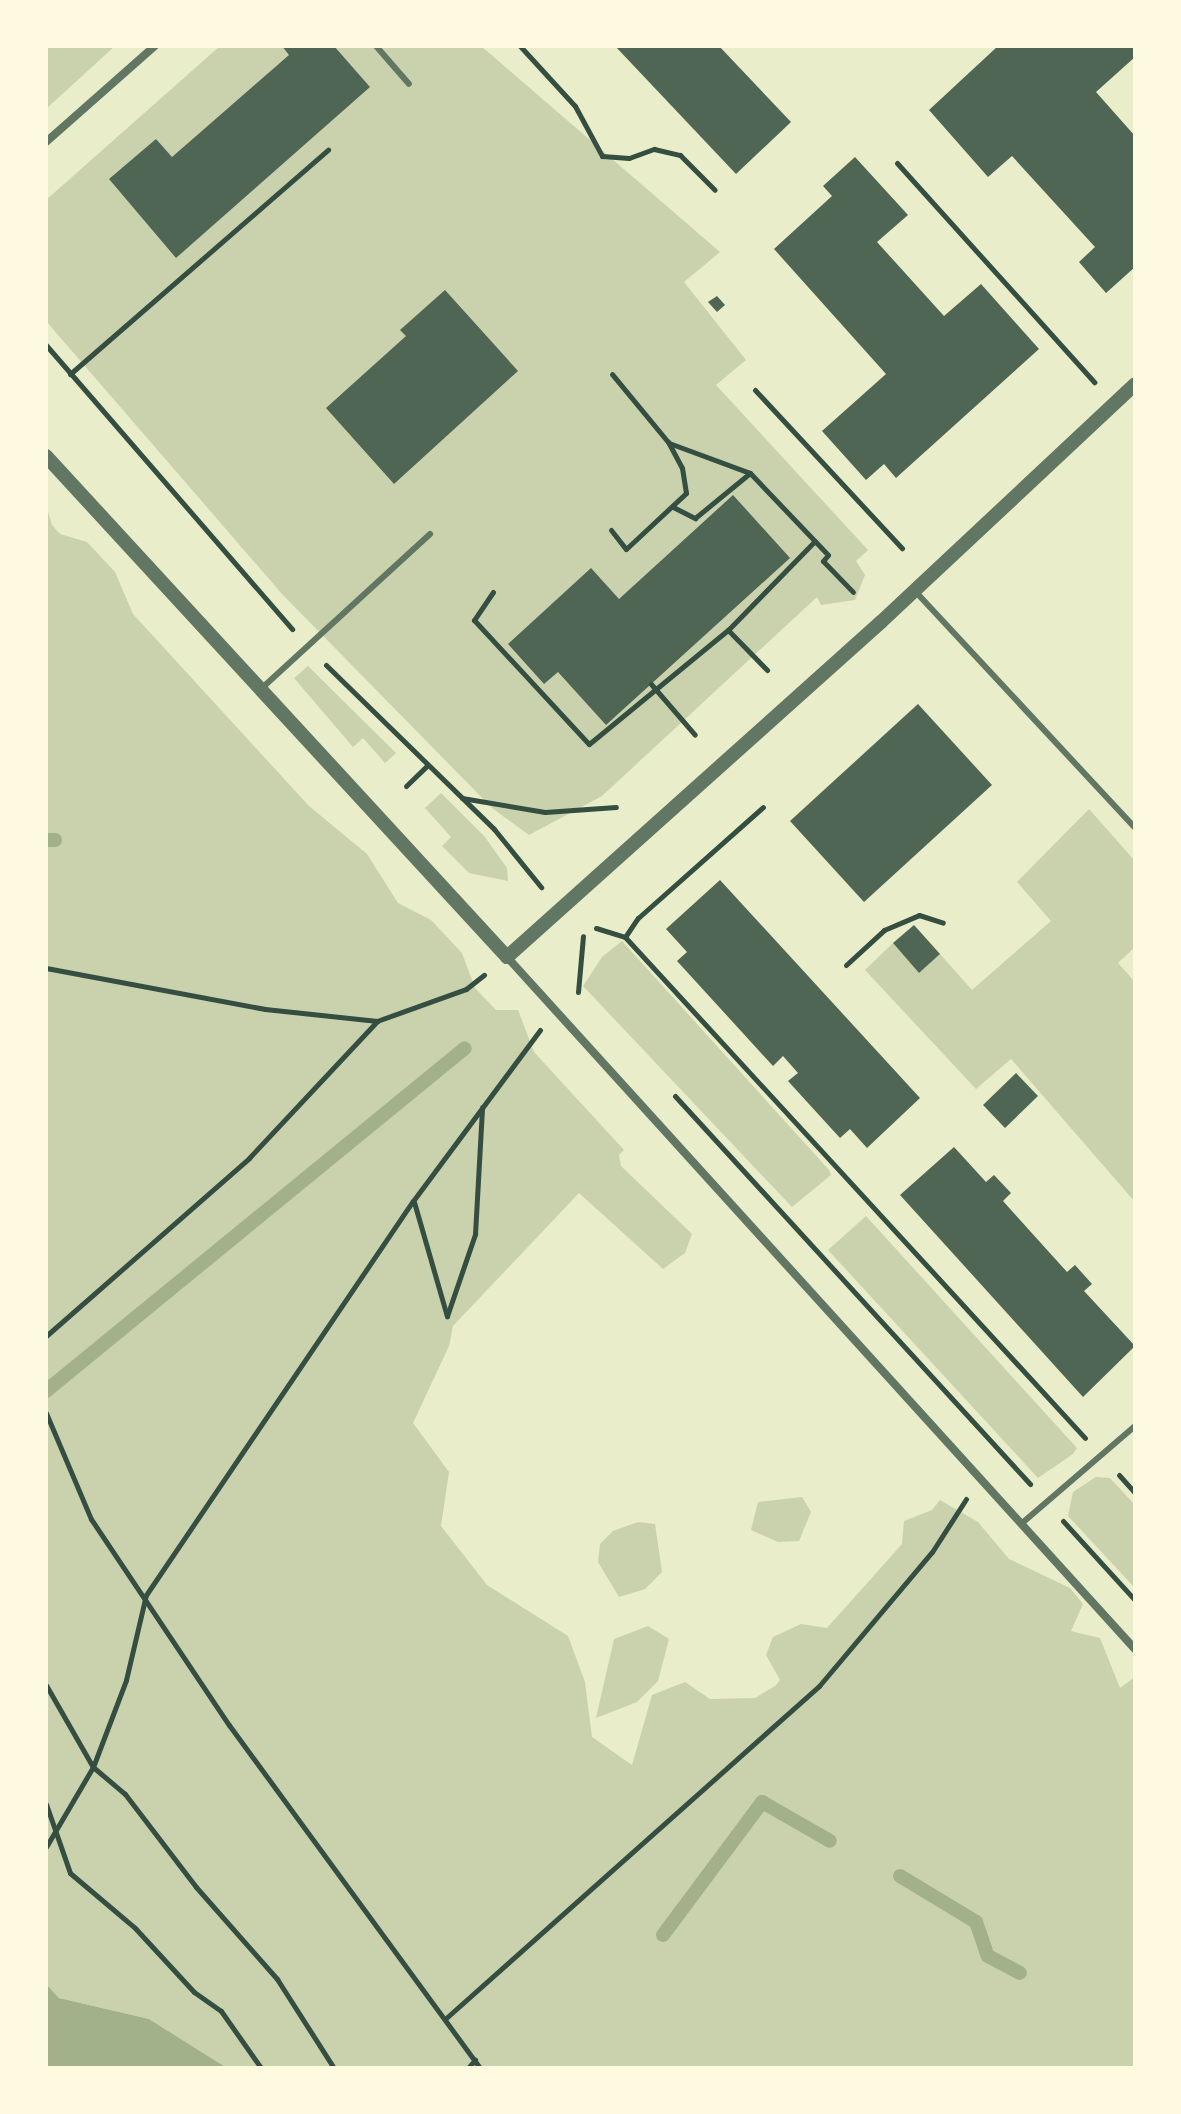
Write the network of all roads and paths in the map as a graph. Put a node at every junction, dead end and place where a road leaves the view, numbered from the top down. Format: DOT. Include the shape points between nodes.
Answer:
graph roads {
  1 [pos="155,46"];
  2 [pos="376,46"];
  3 [pos="520,46"];
  4 [pos="409,84"];
  5 [pos="46,142"];
  6 [pos="328,150"];
  7 [pos="897,163"];
  8 [pos="715,190"];
  9 [pos="46,345"];
  10 [pos="70,374"];
  11 [pos="612,374"];
  12 [pos="1135,384"];
  13 [pos="755,390"];
  14 [pos="1113,404"];
  15 [pos="668,442"];
  16 [pos="46,456"];
  17 [pos="750,473"];
  18 [pos="673,507"];
  19 [pos="611,530"];
  20 [pos="430,534"];
  21 [pos="815,541"];
  22 [pos="902,548"];
  23 [pos="914,590"];
  24 [pos="493,592"];
  25 [pos="853,592"];
  26 [pos="728,630"];
  27 [pos="307,646"];
  28 [pos="767,670"];
  29 [pos="651,684"];
  30 [pos="259,691"];
  31 [pos="657,692"];
  32 [pos="695,735"];
  33 [pos="428,765"];
  34 [pos="406,786"];
  35 [pos="462,798"];
  36 [pos="616,807"];
  37 [pos="763,807"];
  38 [pos="1135,828"];
  39 [pos="532,876"];
  40 [pos="943,923"];
  41 [pos="596,928"];
  42 [pos="583,936"];
  43 [pos="625,937"];
  44 [pos="507,957"];
  45 [pos="846,965"];
  46 [pos="46,968"];
  47 [pos="588,1002"];
  48 [pos="555,1010"];
  49 [pos="377,1021"];
  50 [pos="673,1094"];
  51 [pos="482,1105"];
  52 [pos="413,1201"];
  53 [pos="46,1336"];
  54 [pos="46,1413"];
  55 [pos="1135,1426"];
  56 [pos="1101,1455"];
  57 [pos="980,1479"];
  58 [pos="1135,1493"];
  59 [pos="1047,1503"];
  60 [pos="1021,1524"];
  61 [pos="146,1595"];
  62 [pos="1135,1600"];
  63 [pos="1135,1649"];
  64 [pos="46,1685"];
  65 [pos="93,1767"];
  66 [pos="46,1804"];
  67 [pos="55,1836"];
  68 [pos="46,1847"];
  69 [pos="445,2019"];
  70 [pos="475,2060"];
  71 [pos="261,2068"];
  72 [pos="334,2068"];
  73 [pos="468,2068"];
  74 [pos="480,2068"];
  1 -- 5 [label="street"];
  2 -- 4 [label="lane"];
  3 -- 8 [label="path" via="575,106 602,156 629,158 654,149 680,155"];
  6 -- 10 [label="path"];
  7 -- 14 [label="path"];
  9 -- 10 [label="path"];
  10 -- 27 [label="path"];
  11 -- 15 [label="path"];
  12 -- 14 [label="street"];
  13 -- 22 [label="path"];
  14 -- 23 [label="street"];
  15 -- 17 [label="path"];
  15 -- 18 [label="path" via="682,468 686,493"];
  16 -- 30 [label="street"];
  17 -- 18 [label="path" via="695,518"];
  17 -- 21 [label="path"];
  18 -- 19 [label="path" via="626,549"];
  20 -- 27 [label="lane"];
  21 -- 25 [label="path" via="828,555 823,561"];
  21 -- 26 [label="path"];
  23 -- 38 [label="lane"];
  23 -- 44 [label="street"];
  24 -- 31 [label="path" via="474,620 589,744"];
  26 -- 28 [label="path"];
  26 -- 31 [label="path"];
  27 -- 30 [label="lane"];
  27 -- 33 [label="path"];
  29 -- 31 [label="path"];
  30 -- 44 [label="street"];
  31 -- 32 [label="path"];
  33 -- 34 [label="path"];
  33 -- 35 [label="path"];
  35 -- 36 [label="path" via="545,812"];
  35 -- 39 [label="path"];
  37 -- 43 [label="path" via="638,918"];
  40 -- 45 [label="path" via="919,915 884,930"];
  41 -- 43 [label="path"];
  42 -- 47 [label="path" via="577,991"];
  43 -- 56 [label="path"];
  44 -- 48 [label="street"];
  44 -- 49 [label="path" via="466,989"];
  46 -- 49 [label="path" via="265,1009"];
  48 -- 51 [label="path"];
  48 -- 57 [label="street"];
  49 -- 53 [label="path" via="249,1158"];
  50 -- 59 [label="path"];
  51 -- 52 [label="path"];
  51 -- 52 [label="path" via="475,1234 447,1316"];
  52 -- 61 [label="path"];
  54 -- 61 [label="path" via="91,1519"];
  55 -- 56 [label="lane"];
  56 -- 58 [label="path"];
  56 -- 59 [label="lane"];
  57 -- 60 [label="street"];
  57 -- 69 [label="path" via="932,1552 819,1686"];
  59 -- 60 [label="lane"];
  59 -- 62 [label="path"];
  60 -- 63 [label="street"];
  61 -- 65 [label="path" via="126,1680"];
  61 -- 69 [label="path" via="229,1725"];
  64 -- 65 [label="path"];
  65 -- 67 [label="path"];
  65 -- 72 [label="path" via="125,1794 196,1887 277,1979"];
  66 -- 67 [label="path"];
  67 -- 68 [label="path"];
  67 -- 71 [label="path" via="77,1881 93,1888 194,1992 221,2011"];
  69 -- 70 [label="path"];
  70 -- 73 [label="path"];
  70 -- 74 [label="path"];
}
